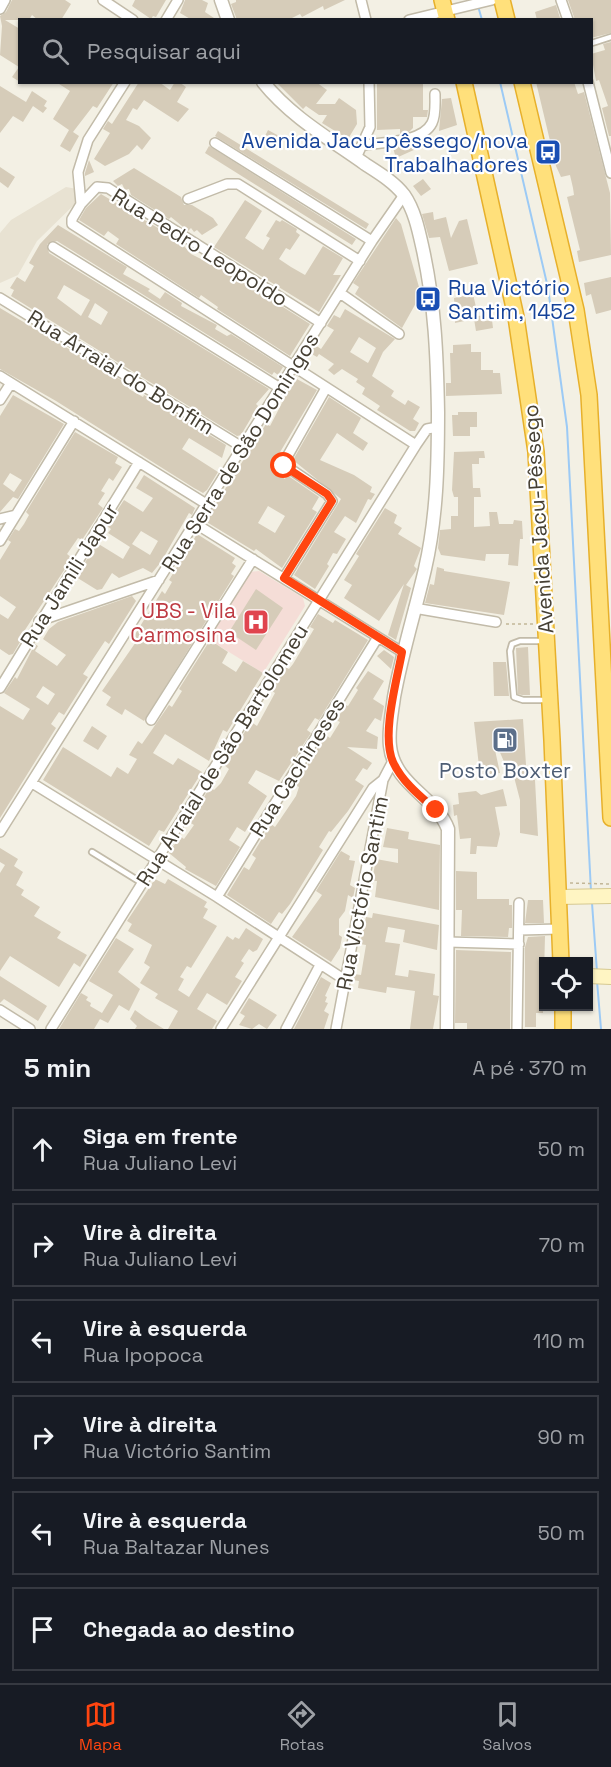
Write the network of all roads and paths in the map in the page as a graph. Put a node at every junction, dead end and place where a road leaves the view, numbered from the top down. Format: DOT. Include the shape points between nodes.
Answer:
graph roads {
  1 [pos="6,0"];
  2 [pos="103,0"];
  3 [pos="178,0"];
  4 [pos="221,0"];
  5 [pos="361,0"];
  6 [pos="492,0"];
  7 [pos="502,0"];
  8 [pos="561,0"];
  9 [pos="0,9"];
  10 [pos="446,10"];
  11 [pos="130,18"];
  12 [pos="167,18"];
  13 [pos="227,18"];
  14 [pos="366,18"];
  15 [pos="416,18"];
  16 [pos="506,18"];
  17 [pos="567,18"];
  18 [pos="611,37"];
  19 [pos="593,42"];
  20 [pos="124,84"];
  21 [pos="265,84"];
  22 [pos="369,84"];
  23 [pos="464,84"];
  24 [pos="522,84"];
  25 [pos="589,84"];
  26 [pos="435,94"];
  27 [pos="215,143"];
  28 [pos="364,144"];
  29 [pos="356,158"];
  30 [pos="610,168"];
  31 [pos="404,195"];
  32 [pos="188,199"];
  33 [pos="81,204"];
  34 [pos="372,241"];
  35 [pos="53,247"];
  36 [pos="360,261"];
  37 [pos="339,293"];
  38 [pos="0,297"];
  39 [pos="321,323"];
  40 [pos="399,334"];
  41 [pos="293,368"];
  42 [pos="0,376"];
  43 [pos="11,383"];
  44 [pos="280,388"];
  45 [pos="326,388"];
  46 [pos="0,400"];
  47 [pos="74,421"];
  48 [pos="438,427"];
  49 [pos="416,445"];
  50 [pos="242,447"];
  51 [pos="139,462"];
  52 [pos="208,505"];
  53 [pos="16,515"];
  54 [pos="0,519"];
  55 [pos="196,524"];
  56 [pos="0,541"];
  57 [pos="253,559"];
  58 [pos="284,578"];
  59 [pos="159,580"];
  60 [pos="319,600"];
  61 [pos="414,608"];
  62 [pos="39,621"];
  63 [pos="496,622"];
  64 [pos="546,625"];
  65 [pos="378,637"];
  66 [pos="547,641"];
  67 [pos="402,652"];
  68 [pos="1,686"];
  69 [pos="550,700"];
  70 [pos="151,720"];
  71 [pos="393,761"];
  72 [pos="383,780"];
  73 [pos="32,783"];
  74 [pos="611,818"];
  75 [pos="0,832"];
  76 [pos="92,852"];
  77 [pos="156,861"];
  78 [pos="142,883"];
  79 [pos="611,884"];
  80 [pos="575,890"];
  81 [pos="604,892"];
  82 [pos="217,897"];
  83 [pos="559,897"];
  84 [pos="519,903"];
  85 [pos="560,929"];
  86 [pos="519,930"];
  87 [pos="279,938"];
  88 [pos="448,942"];
  89 [pos="519,944"];
  90 [pos="563,957"];
  91 [pos="320,964"];
  92 [pos="593,976"];
  93 [pos="608,977"];
  94 [pos="345,980"];
  95 [pos="0,1010"];
  96 [pos="563,1011"];
  97 [pos="30,1029"];
  98 [pos="51,1029"];
  99 [pos="221,1029"];
  100 [pos="286,1029"];
  101 [pos="336,1029"];
  102 [pos="447,1029"];
  103 [pos="517,1029"];
  104 [pos="563,1029"];
  1 -- 9 [label="street"];
  2 -- 11 [label="street"];
  3 -- 12 [label="street"];
  4 -- 13 [label="street"];
  5 -- 14 [label="street"];
  6 -- 10 [label="street"];
  7 -- 16 [label="highway"];
  8 -- 17 [label="street"];
  10 -- 15 [label="street"];
  18 -- 19 [label="lane"];
  20 -- 33 [label="street" via="85,148 78,172"];
  21 -- 29 [label="street" via="317,132"];
  22 -- 28 [label="street" via="370,127"];
  23 -- 64 [label="highway, Avenida Jacu-Pêssego" via="516,317 530,400"];
  24 -- 74 [label="highway" via="576,310 589,395"];
  25 -- 30 [label="street"];
  26 -- 28 [label="street" via="435,115 431,126 423,132"];
  27 -- 34 [label="street"];
  28 -- 29 [label="street"];
  29 -- 31 [label="street"];
  31 -- 34 [label="street, Rua Serra de São Domingos"];
  31 -- 48 [label="street" via="419,232 433,300"];
  32 -- 36 [label="street" via="227,184 238,184"];
  33 -- 39 [label="street, Rua Pedro Leopoldo" via="97,187 108,188"];
  33 -- 41 [label="street" via="72,224"];
  34 -- 36 [label="street, Rua Serra de São Domingos"];
  35 -- 44 [label="street"];
  36 -- 37 [label="street, Rua Serra de São Domingos"];
  37 -- 39 [label="street, Rua Serra de São Domingos"];
  37 -- 40 [label="street"];
  38 -- 50 [label="street, Rua Arraial do Bonfim"];
  39 -- 41 [label="street, Rua Serra de São Domingos"];
  41 -- 44 [label="street, Rua Serra de São Domingos"];
  41 -- 45 [label="street"];
  42 -- 43 [label="street"];
  43 -- 46 [label="street"];
  43 -- 47 [label="street"];
  44 -- 50 [label="street, Rua Serra de São Domingos"];
  45 -- 49 [label="street"];
  45 -- 58 [label="street" via="283,461 284,466 332,501"];
  47 -- 51 [label="street"];
  47 -- 53 [label="street"];
  48 -- 49 [label="street, Rua Arraial de São Bartolomeu" via="428,429"];
  48 -- 61 [label="street" via="433,527"];
  49 -- 60 [label="street, Rua Arraial de São Bartolomeu"];
  50 -- 52 [label="street, Rua Serra de São Domingos"];
  51 -- 52 [label="street"];
  51 -- 62 [label="street, Rua Jamili Japur"];
  52 -- 55 [label="street, Rua Serra de São Domingos"];
  53 -- 54 [label="street"];
  53 -- 56 [label="street"];
  55 -- 57 [label="street"];
  55 -- 59 [label="street, Rua Serra de São Domingos"];
  57 -- 58 [label="street"];
  57 -- 70 [label="street"];
  58 -- 60 [label="street"];
  59 -- 62 [label="street"];
  59 -- 73 [label="street, Rua Serra de São Domingos"];
  60 -- 65 [label="street"];
  60 -- 77 [label="street, Rua Arraial de São Bartolomeu"];
  61 -- 63 [label="street"];
  61 -- 67 [label="street"];
  62 -- 68 [label="street, Rua Jamili Japur"];
  63 -- 64 [label="path"];
  64 -- 66 [label="highway, Avenida Jacu-Pêssego"];
  65 -- 67 [label="street"];
  65 -- 82 [label="street, Rua Cachineses"];
  66 -- 69 [label="highway, Avenida Jacu-Pêssego"];
  66 -- 69 [label="lane" via="512,644 513,693 517,700"];
  67 -- 71 [label="street" via="390,723"];
  69 -- 83 [label="highway, Avenida Jacu-Pêssego"];
  71 -- 72 [label="street, Rua Victório Santim"];
  71 -- 88 [label="street" via="403,777 445,820 448,829"];
  72 -- 87 [label="street" via="373,788"];
  72 -- 94 [label="street, Rua Victório Santim"];
  73 -- 75 [label="street, Rua Serra de São Domingos"];
  73 -- 77 [label="street"];
  76 -- 78 [label="lane"];
  77 -- 78 [label="street, Rua Arraial de São Bartolomeu"];
  77 -- 82 [label="street"];
  78 -- 98 [label="street, Rua Arraial de São Bartolomeu"];
  79 -- 81 [label="path"];
  80 -- 81 [label="main road"];
  80 -- 81 [label="path"];
  80 -- 83 [label="main road"];
  82 -- 87 [label="street"];
  83 -- 85 [label="highway, Avenida Jacu-Pêssego"];
  84 -- 86 [label="street"];
  85 -- 86 [label="street"];
  85 -- 90 [label="highway, Avenida Jacu-Pêssego"];
  86 -- 89 [label="street"];
  87 -- 91 [label="street"];
  87 -- 99 [label="street"];
  88 -- 89 [label="street"];
  88 -- 102 [label="street"];
  89 -- 103 [label="street"];
  91 -- 94 [label="street"];
  91 -- 100 [label="street"];
  92 -- 93 [label="main road"];
  94 -- 101 [label="street, Rua Victório Santim"];
  95 -- 97 [label="street"];
  96 -- 104 [label="highway"];
}
